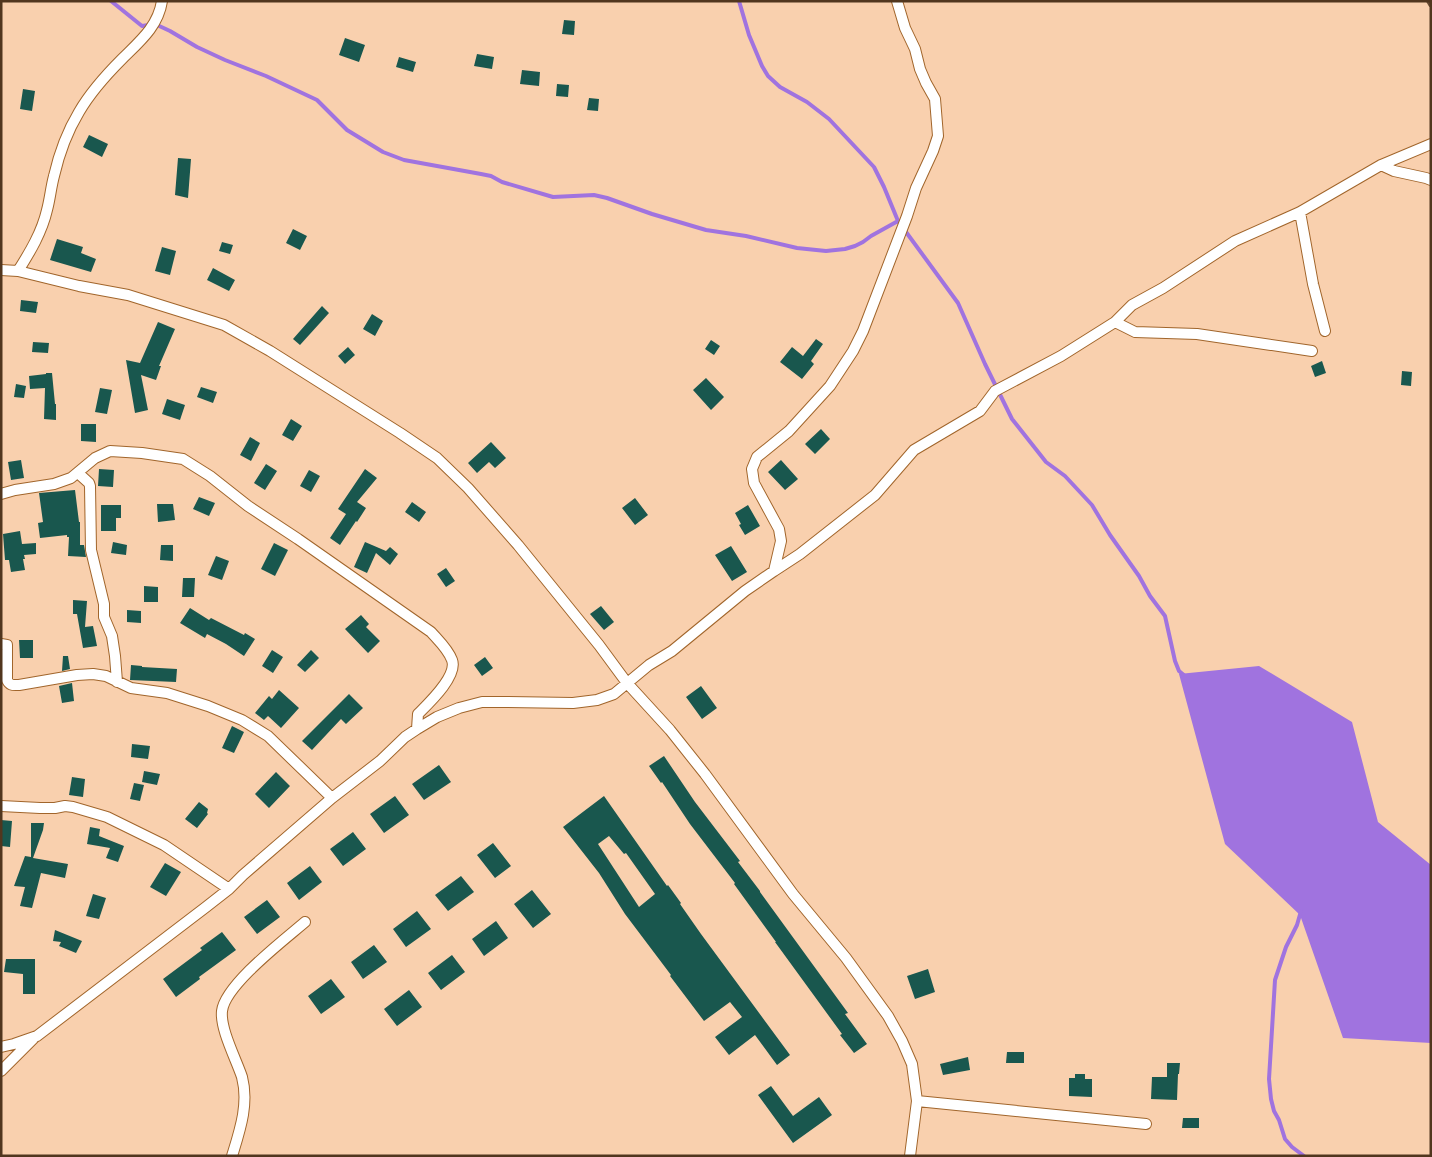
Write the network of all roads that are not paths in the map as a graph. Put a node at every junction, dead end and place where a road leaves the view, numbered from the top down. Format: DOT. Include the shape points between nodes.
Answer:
graph roads {
  1 [pos="162,1"];
  2 [pos="897,1"];
  3 [pos="1431,144"];
  4 [pos="1381,165"];
  5 [pos="1431,180"];
  6 [pos="1300,212"];
  7 [pos="1,270"];
  8 [pos="18,271"];
  9 [pos="1115,322"];
  10 [pos="1325,331"];
  11 [pos="1312,351"];
  12 [pos="78,473"];
  13 [pos="1,494"];
  14 [pos="774,571"];
  15 [pos="1,644"];
  16 [pos="117,682"];
  17 [pos="628,683"];
  18 [pos="418,729"];
  19 [pos="332,798"];
  20 [pos="1,806"];
  21 [pos="229,889"];
  22 [pos="305,922"];
  23 [pos="37,1036"];
  24 [pos="1,1047"];
  25 [pos="1,1070"];
  26 [pos="917,1101"];
  27 [pos="1146,1124"];
  28 [pos="232,1156"];
  29 [pos="910,1156"];
  1 -- 8 [label="street" via="155,24 100,83 79,111 65,140 40,232"];
  2 -- 14 [label="street" via="920,69 935,99 938,136 853,351 830,386 789,430 757,457 752,469 754,483 779,529 781,541"];
  3 -- 4 [label="street"];
  4 -- 5 [label="street"];
  4 -- 6 [label="street"];
  6 -- 9 [label="street" via="1235,241 1132,305"];
  6 -- 10 [label="street"];
  7 -- 8 [label="street"];
  8 -- 17 [label="street" via="128,294 224,325 400,433 437,458 468,488"];
  9 -- 11 [label="street" via="1135,332 1197,334"];
  9 -- 14 [label="street" via="1061,356 995,391 980,411 914,450 875,496"];
  12 -- 13 [label="street" via="54,484"];
  12 -- 16 [label="street" via="90,486 91,550 104,617 112,636"];
  12 -- 18 [label="street" via="94,458 110,451 183,459 431,632 453,662 450,676 418,714"];
  14 -- 17 [label="street"];
  15 -- 16 [label="street" via="8,647 7,680 12,685 93,674"];
  16 -- 19 [label="street" via="131,688 167,693 242,720 268,736"];
  17 -- 18 [label="street" via="614,694 597,700 573,703 482,702 459,708"];
  17 -- 26 [label="street" via="705,774 888,1016 912,1064"];
  18 -- 19 [label="street"];
  19 -- 21 [label="street"];
  20 -- 21 [label="street" via="64,806 107,817 164,845"];
  21 -- 23 [label="street"];
  22 -- 28 [label="street" via="246,975 228,995 222,1011 228,1041 242,1078 245,1101"];
  23 -- 24 [label="street"];
  23 -- 25 [label="street"];
  26 -- 27 [label="street"];
  26 -- 29 [label="street"];
}
